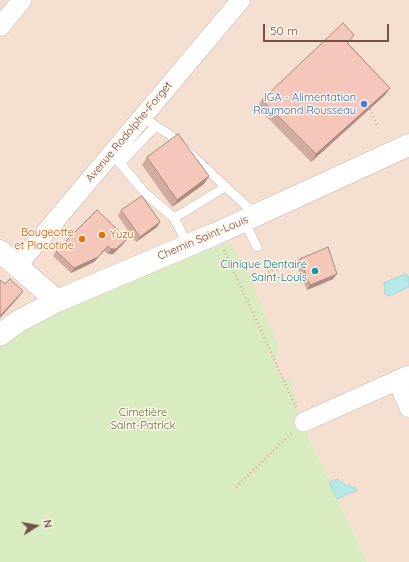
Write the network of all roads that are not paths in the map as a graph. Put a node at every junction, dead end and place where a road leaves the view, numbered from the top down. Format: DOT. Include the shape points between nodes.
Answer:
graph roads {
  1 [pos="22,0"];
  2 [pos="241,0"];
  3 [pos="0,27"];
  4 [pos="149,121"];
  5 [pos="409,145"];
  6 [pos="114,159"];
  7 [pos="225,187"];
  8 [pos="174,218"];
  9 [pos="250,218"];
  10 [pos="188,245"];
  11 [pos="257,247"];
  12 [pos="0,251"];
  13 [pos="18,266"];
  14 [pos="57,301"];
  15 [pos="0,335"];
  16 [pos="403,378"];
  17 [pos="409,408"];
  18 [pos="304,422"];
  1 -- 3 [label="street"];
  2 -- 4 [label="street, Avenue Rodolphe-Forget"];
  4 -- 6 [label="street, Avenue Rodolphe-Forget"];
  4 -- 7 [label="lane" via="170,135"];
  5 -- 9 [label="street, Chemin Saint-Louis"];
  6 -- 8 [label="lane" via="145,193"];
  6 -- 13 [label="street, Avenue Rodolphe-Forget"];
  7 -- 8 [label="lane"];
  7 -- 9 [label="lane"];
  8 -- 10 [label="lane"];
  9 -- 10 [label="street, Chemin Saint-Louis"];
  9 -- 11 [label="lane"];
  10 -- 14 [label="street, Chemin Saint-Louis"];
  12 -- 13 [label="street"];
  13 -- 14 [label="street"];
  14 -- 15 [label="street, Chemin Saint-Louis" via="19,321"];
  16 -- 17 [label="street"];
  16 -- 18 [label="street"];
}
